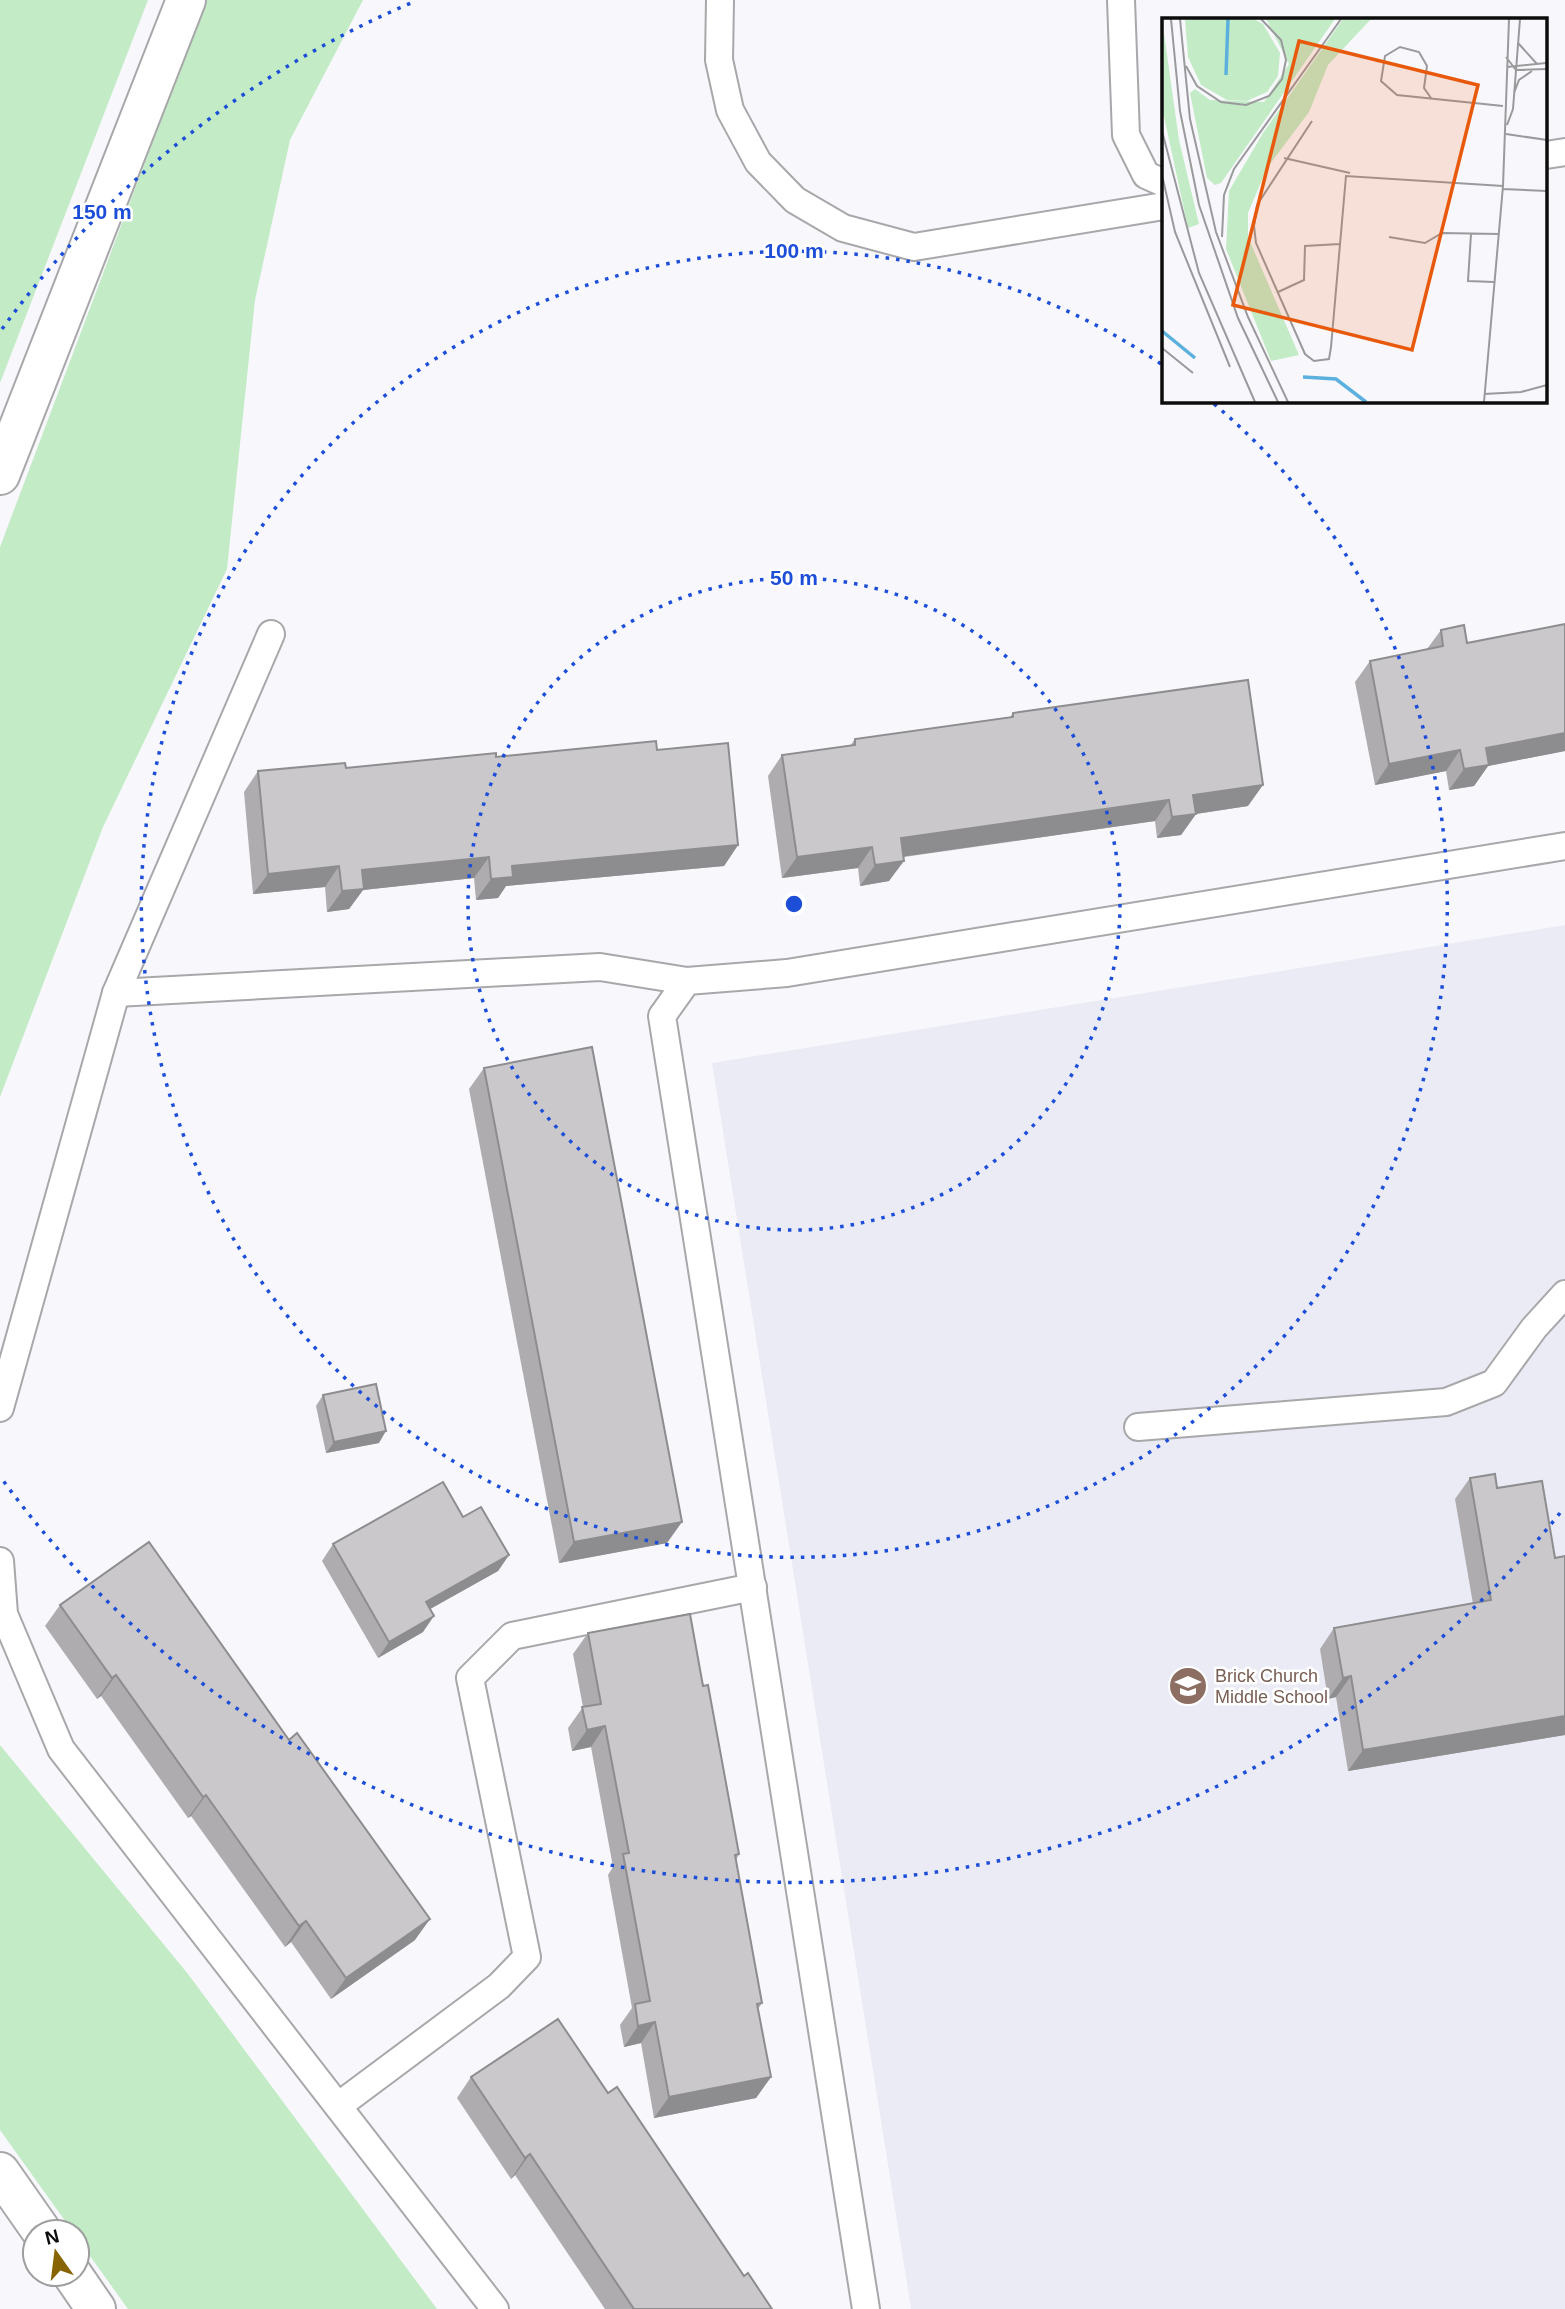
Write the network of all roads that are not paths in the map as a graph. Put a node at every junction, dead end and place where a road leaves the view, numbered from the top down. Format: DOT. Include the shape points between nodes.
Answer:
graph roads {
  1 [pos="187,0"];
  2 [pos="720,0"];
  3 [pos="1121,0"];
  4 [pos="1162,182"];
  5 [pos="1162,206"];
  6 [pos="0,475"];
  7 [pos="271,634"];
  8 [pos="1565,846"];
  9 [pos="687,981"];
  10 [pos="116,993"];
  11 [pos="1565,1294"];
  12 [pos="0,1408"];
  13 [pos="1138,1427"];
  14 [pos="0,1560"];
  15 [pos="753,1587"];
  16 [pos="338,2106"];
  17 [pos="0,2172"];
  18 [pos="32,2218"];
  19 [pos="82,2288"];
  20 [pos="96,2309"];
  21 [pos="495,2309"];
  22 [pos="866,2309"];
  1 -- 6 [label="highway"];
  2 -- 5 [label="lane" via="719,60 730,110 758,162 795,200 843,229 914,247"];
  3 -- 4 [label="lane" via="1126,135 1146,175"];
  7 -- 10 [label="lane"];
  8 -- 9 [label="lane" via="787,973"];
  9 -- 10 [label="lane" via="600,967"];
  9 -- 15 [label="lane" via="662,1016"];
  10 -- 12 [label="lane"];
  11 -- 13 [label="lane" via="1494,1383 1446,1402"];
  14 -- 16 [label="lane" via="4,1614 61,1749"];
  15 -- 16 [label="lane" via="512,1636 470,1678 527,1957 499,1986"];
  15 -- 22 [label="lane"];
  16 -- 21 [label="lane"];
  17 -- 18 [label="highway"];
  19 -- 20 [label="highway"];
}
